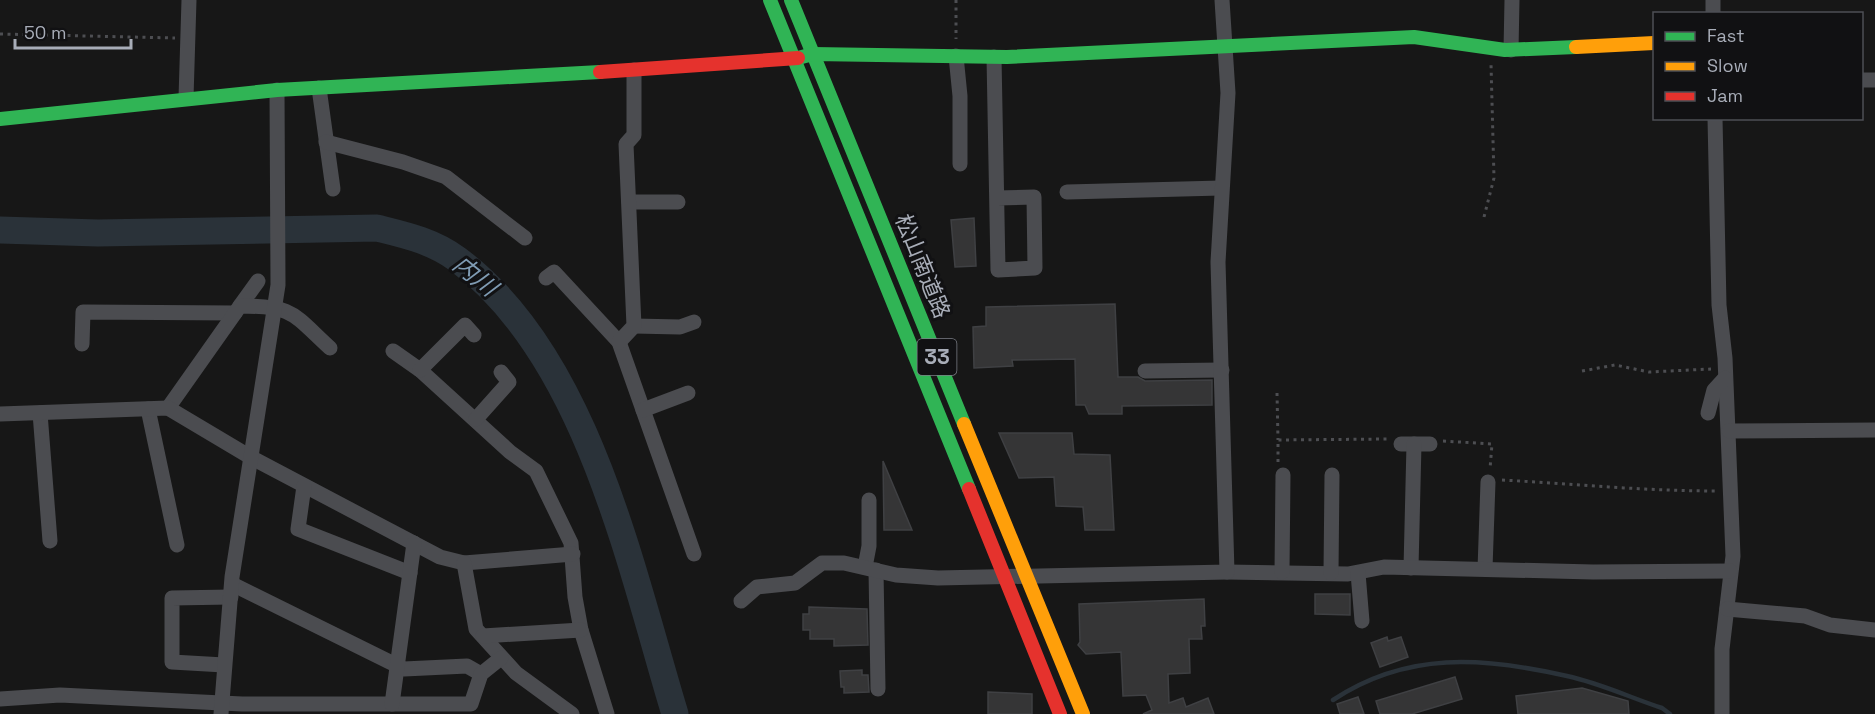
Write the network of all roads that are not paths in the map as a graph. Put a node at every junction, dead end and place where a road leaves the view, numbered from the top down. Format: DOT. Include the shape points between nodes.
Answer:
graph roads {
  1 [pos="189,0"];
  2 [pos="770,0"];
  3 [pos="791,0"];
  4 [pos="1222,0"];
  5 [pos="1512,0"];
  6 [pos="1653,42"];
  7 [pos="1227,47"];
  8 [pos="1511,50"];
  9 [pos="813,54"];
  10 [pos="956,56"];
  11 [pos="994,57"];
  12 [pos="794,59"];
  13 [pos="634,70"];
  14 [pos="319,88"];
  15 [pos="277,90"];
  16 [pos="186,98"];
  17 [pos="0,119"];
  18 [pos="1715,120"];
  19 [pos="326,142"];
  20 [pos="960,164"];
  21 [pos="1221,188"];
  22 [pos="333,189"];
  23 [pos="1067,192"];
  24 [pos="997,198"];
  25 [pos="629,202"];
  26 [pos="678,202"];
  27 [pos="525,238"];
  28 [pos="546,279"];
  29 [pos="258,281"];
  30 [pos="276,306"];
  31 [pos="238,309"];
  32 [pos="694,322"];
  33 [pos="634,326"];
  34 [pos="474,335"];
  35 [pos="619,342"];
  36 [pos="82,344"];
  37 [pos="330,348"];
  38 [pos="393,351"];
  39 [pos="420,370"];
  40 [pos="1222,370"];
  41 [pos="501,372"];
  42 [pos="1145,372"];
  43 [pos="1725,373"];
  44 [pos="688,393"];
  45 [pos="168,408"];
  46 [pos="148,409"];
  47 [pos="643,410"];
  48 [pos="40,413"];
  49 [pos="1708,413"];
  50 [pos="0,414"];
  51 [pos="476,419"];
  52 [pos="1875,430"];
  53 [pos="1729,431"];
  54 [pos="1430,444"];
  55 [pos="252,458"];
  56 [pos="1283,475"];
  57 [pos="1332,475"];
  58 [pos="1488,481"];
  59 [pos="304,486"];
  60 [pos="869,500"];
  61 [pos="65,527"];
  62 [pos="414,543"];
  63 [pos="177,545"];
  64 [pos="573,554"];
  65 [pos="694,554"];
  66 [pos="464,563"];
  67 [pos="871,568"];
  68 [pos="1411,568"];
  69 [pos="1485,569"];
  70 [pos="1730,570"];
  71 [pos="1227,572"];
  72 [pos="1282,572"];
  73 [pos="410,573"];
  74 [pos="1331,573"];
  75 [pos="1358,573"];
  76 [pos="1027,576"];
  77 [pos="1004,577"];
  78 [pos="231,590"];
  79 [pos="741,601"];
  80 [pos="1727,609"];
  81 [pos="1362,621"];
  82 [pos="581,630"];
  83 [pos="1875,630"];
  84 [pos="483,636"];
  85 [pos="501,657"];
  86 [pos="225,665"];
  87 [pos="396,666"];
  88 [pos="481,674"];
  89 [pos="878,689"];
  90 [pos="0,699"];
  91 [pos="392,704"];
  92 [pos="221,708"];
  93 [pos="273,709"];
  94 [pos="573,714"];
  95 [pos="608,714"];
  96 [pos="1060,714"];
  97 [pos="1083,714"];
  98 [pos="1722,714"];
  1 -- 16 [label="street"];
  2 -- 12 [label="main road, 松山南道路 / 33"];
  3 -- 9 [label="main road, 松山南道路 / 33"];
  4 -- 7 [label="street"];
  5 -- 8 [label="street"];
  6 -- 8 [label="main road"];
  7 -- 8 [label="main road" via="1398,37"];
  7 -- 11 [label="main road"];
  7 -- 21 [label="street"];
  9 -- 10 [label="main road"];
  9 -- 12 [label="main road"];
  9 -- 76 [label="main road, 松山南道路 / 33"];
  10 -- 11 [label="main road"];
  10 -- 20 [label="street"];
  11 -- 24 [label="street"];
  12 -- 13 [label="main road"];
  12 -- 77 [label="main road, 松山南道路 / 33"];
  13 -- 14 [label="main road"];
  13 -- 25 [label="street" via="634,135 626,144"];
  14 -- 15 [label="main road"];
  14 -- 19 [label="street"];
  15 -- 16 [label="main road"];
  15 -- 30 [label="street"];
  16 -- 17 [label="main road"];
  18 -- 43 [label="street" via="1719,305"];
  19 -- 22 [label="street"];
  19 -- 27 [label="street" via="446,177"];
  21 -- 23 [label="street"];
  21 -- 40 [label="street" via="1218,262"];
  24 -- 24 [label="street" via="998,270 1035,268 1034,197"];
  25 -- 26 [label="street"];
  25 -- 33 [label="street"];
  28 -- 35 [label="street" via="554,272"];
  29 -- 31 [label="street"];
  30 -- 31 [label="street"];
  30 -- 37 [label="street" via="290,311"];
  30 -- 55 [label="street"];
  31 -- 36 [label="street" via="83,312"];
  31 -- 45 [label="street"];
  32 -- 33 [label="street" via="680,327"];
  33 -- 35 [label="street"];
  34 -- 39 [label="street" via="465,325"];
  35 -- 47 [label="street"];
  38 -- 39 [label="street"];
  39 -- 51 [label="street"];
  40 -- 42 [label="street"];
  40 -- 71 [label="street"];
  41 -- 51 [label="street" via="510,382"];
  43 -- 49 [label="street" via="1714,390"];
  43 -- 53 [label="street"];
  44 -- 47 [label="street"];
  45 -- 46 [label="street"];
  45 -- 55 [label="street"];
  46 -- 48 [label="street"];
  46 -- 63 [label="street"];
  47 -- 65 [label="street"];
  48 -- 50 [label="street"];
  48 -- 61 [label="street" via="39,486 49,535"];
  51 -- 64 [label="street" via="536,471"];
  52 -- 53 [label="street"];
  53 -- 70 [label="street" via="1733,556"];
  54 -- 68 [label="street" via="1407,444"];
  55 -- 59 [label="street"];
  55 -- 78 [label="street"];
  56 -- 72 [label="street"];
  57 -- 74 [label="street"];
  58 -- 69 [label="street"];
  59 -- 62 [label="street"];
  59 -- 73 [label="street" via="298,529"];
  60 -- 67 [label="street"];
  62 -- 66 [label="street" via="440,557"];
  62 -- 73 [label="street"];
  64 -- 66 [label="street"];
  64 -- 82 [label="street"];
  66 -- 84 [label="street" via="476,628"];
  67 -- 77 [label="street" via="896,575 938,578"];
  67 -- 79 [label="street" via="822,563 795,583 757,587"];
  67 -- 89 [label="street"];
  68 -- 69 [label="street"];
  68 -- 75 [label="street" via="1384,567"];
  69 -- 70 [label="street"];
  70 -- 80 [label="street"];
  71 -- 72 [label="street"];
  71 -- 76 [label="street"];
  72 -- 74 [label="street"];
  73 -- 87 [label="street"];
  74 -- 75 [label="street"];
  75 -- 81 [label="street"];
  76 -- 77 [label="street"];
  76 -- 97 [label="main road, 松山南道路 / 33"];
  77 -- 96 [label="main road, 松山南道路 / 33"];
  78 -- 86 [label="street"];
  78 -- 86 [label="street" via="172,598 172,662"];
  78 -- 87 [label="street"];
  80 -- 83 [label="street" via="1805,616 1830,625"];
  80 -- 98 [label="street" via="1722,649"];
  82 -- 84 [label="street"];
  82 -- 95 [label="street"];
  84 -- 85 [label="street"];
  85 -- 88 [label="street"];
  85 -- 94 [label="street" via="516,673"];
  86 -- 92 [label="street"];
  87 -- 88 [label="street" via="467,666"];
  87 -- 91 [label="street"];
  88 -- 91 [label="street" via="471,704"];
  90 -- 92 [label="street" via="60,695"];
  91 -- 93 [label="street"];
  92 -- 93 [label="street"];
}
